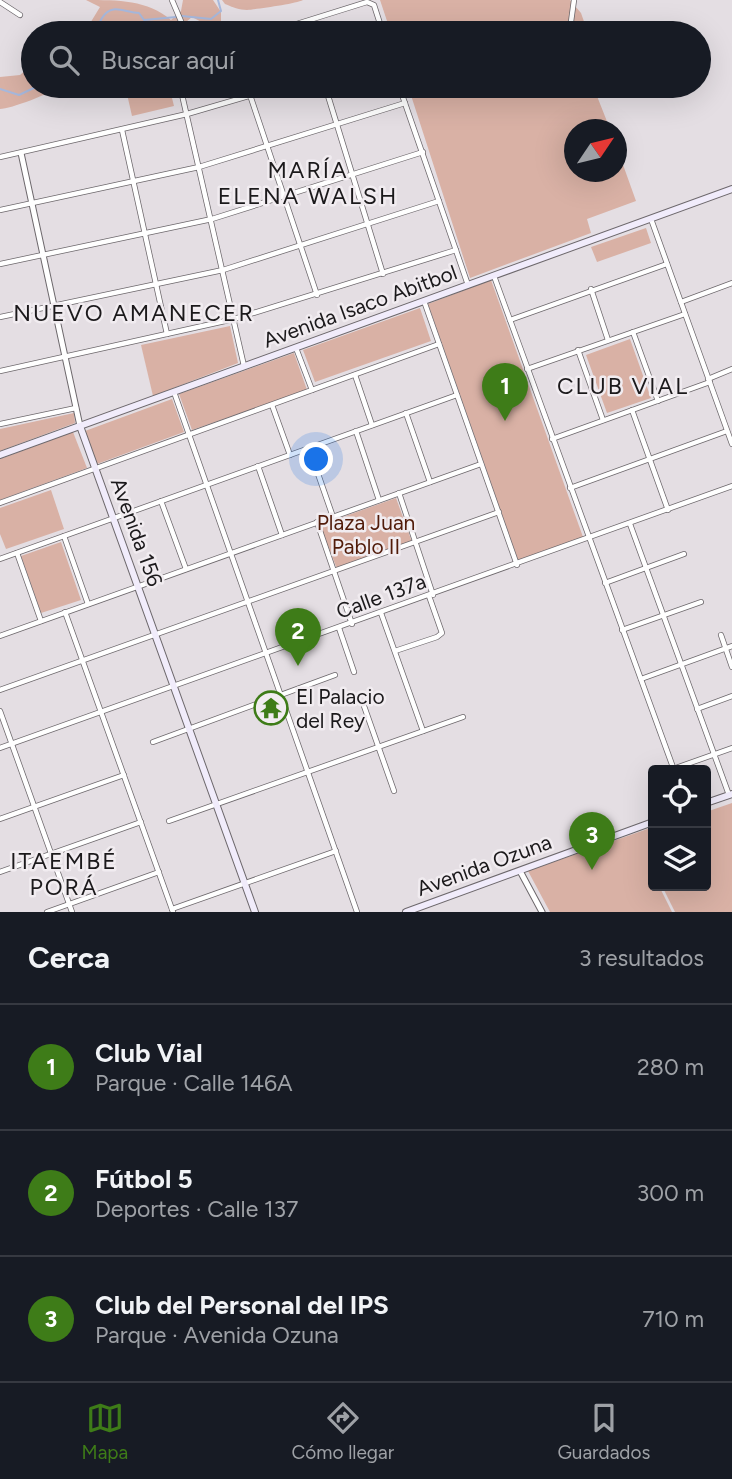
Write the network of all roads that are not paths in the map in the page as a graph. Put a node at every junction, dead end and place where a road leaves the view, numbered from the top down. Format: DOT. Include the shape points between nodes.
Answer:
graph roads {
  1 [pos="172,0"];
  2 [pos="574,0"];
  3 [pos="0,2"];
  4 [pos="20,15"];
  5 [pos="181,21"];
  6 [pos="308,21"];
  7 [pos="379,21"];
  8 [pos="571,21"];
  9 [pos="183,98"];
  10 [pos="244,98"];
  11 [pos="252,98"];
  12 [pos="328,98"];
  13 [pos="403,98"];
  14 [pos="405,103"];
  15 [pos="187,114"];
  16 [pos="337,126"];
  17 [pos="122,130"];
  18 [pos="268,148"];
  19 [pos="423,152"];
  20 [pos="21,153"];
  21 [pos="0,157"];
  22 [pos="199,167"];
  23 [pos="352,175"];
  24 [pos="135,183"];
  25 [pos="732,189"];
  26 [pos="285,197"];
  27 [pos="439,201"];
  28 [pos="32,204"];
  29 [pos="0,210"];
  30 [pos="212,219"];
  31 [pos="651,219"];
  32 [pos="368,224"];
  33 [pos="145,233"];
  34 [pos="301,246"];
  35 [pos="456,250"];
  36 [pos="43,256"];
  37 [pos="0,264"];
  38 [pos="667,264"];
  39 [pos="223,270"];
  40 [pos="383,274"];
  41 [pos="494,275"];
  42 [pos="732,283"];
  43 [pos="157,285"];
  44 [pos="468,285"];
  45 [pos="591,289"];
  46 [pos="317,295"];
  47 [pos="424,301"];
  48 [pos="681,302"];
  49 [pos="54,307"];
  50 [pos="685,314"];
  51 [pos="0,317"];
  52 [pos="234,319"];
  53 [pos="510,320"];
  54 [pos="633,332"];
  55 [pos="167,334"];
  56 [pos="608,340"];
  57 [pos="439,344"];
  58 [pos="296,348"];
  59 [pos="578,350"];
  60 [pos="64,357"];
  61 [pos="244,366"];
  62 [pos="527,369"];
  63 [pos="732,369"];
  64 [pos="0,370"];
  65 [pos="355,374"];
  66 [pos="709,381"];
  67 [pos="312,390"];
  68 [pos="174,392"];
  69 [pos="457,395"];
  70 [pos="658,401"];
  71 [pos="272,405"];
  72 [pos="76,408"];
  73 [pos="632,410"];
  74 [pos="406,413"];
  75 [pos="603,421"];
  76 [pos="0,424"];
  77 [pos="372,425"];
  78 [pos="80,426"];
  79 [pos="356,431"];
  80 [pos="727,431"];
  81 [pos="189,435"];
  82 [pos="552,439"];
  83 [pos="732,444"];
  84 [pos="309,448"];
  85 [pos="0,455"];
  86 [pos="290,455"];
  87 [pos="649,460"];
  88 [pos="481,464"];
  89 [pos="258,466"];
  90 [pos="96,469"];
  91 [pos="430,482"];
  92 [pos="208,484"];
  93 [pos="732,486"];
  94 [pos="569,488"];
  95 [pos="399,493"];
  96 [pos="379,500"];
  97 [pos="161,501"];
  98 [pos="0,503"];
  99 [pos="668,510"];
  100 [pos="499,512"];
  101 [pos="333,517"];
  102 [pos="113,519"];
  103 [pos="317,523"];
  104 [pos="630,524"];
  105 [pos="282,535"];
  106 [pos="64,536"];
  107 [pos="589,539"];
  108 [pos="416,542"];
  109 [pos="17,553"];
  110 [pos="231,553"];
  111 [pos="684,554"];
  112 [pos="0,559"];
  113 [pos="517,565"];
  114 [pos="646,568"];
  115 [pos="186,569"];
  116 [pos="333,571"];
  117 [pos="605,583"];
  118 [pos="138,586"];
  119 [pos="431,595"];
  120 [pos="249,601"];
  121 [pos="701,602"];
  122 [pos="88,604"];
  123 [pos="65,612"];
  124 [pos="381,613"];
  125 [pos="663,615"];
  126 [pos="41,621"];
  127 [pos="352,624"];
  128 [pos="339,628"];
  129 [pos="622,630"];
  130 [pos="155,635"];
  131 [pos="721,635"];
  132 [pos="0,636"];
  133 [pos="732,646"];
  134 [pos="725,648"];
  135 [pos="395,651"];
  136 [pos="266,653"];
  137 [pos="83,661"];
  138 [pos="681,665"];
  139 [pos="732,667"];
  140 [pos="354,672"];
  141 [pos="335,675"];
  142 [pos="640,679"];
  143 [pos="174,686"];
  144 [pos="0,690"];
  145 [pos="280,696"];
  146 [pos="732,696"];
  147 [pos="364,706"];
  148 [pos="698,709"];
  149 [pos="0,711"];
  150 [pos="101,712"];
  151 [pos="463,717"];
  152 [pos="189,729"];
  153 [pos="423,731"];
  154 [pos="153,742"];
  155 [pos="12,744"];
  156 [pos="379,746"];
  157 [pos="0,748"];
  158 [pos="732,748"];
  159 [pos="714,754"];
  160 [pos="671,765"];
  161 [pos="686,765"];
  162 [pos="307,772"];
  163 [pos="124,775"];
  164 [pos="394,791"];
  165 [pos="730,794"];
  166 [pos="711,801"];
  167 [pos="216,804"];
  168 [pos="34,807"];
  169 [pos="0,819"];
  170 [pos="169,821"];
  171 [pos="141,822"];
  172 [pos="648,824"];
  173 [pos="336,850"];
  174 [pos="51,854"];
  175 [pos="520,871"];
  176 [pos="0,872"];
  177 [pos="159,872"];
  178 [pos="245,883"];
  179 [pos="69,904"];
  180 [pos="173,911"];
  181 [pos="47,912"];
  182 [pos="72,912"];
  183 [pos="255,912"];
  184 [pos="357,912"];
  185 [pos="406,912"];
  186 [pos="542,912"];
  1 -- 5 [label="street"];
  2 -- 8 [label="street"];
  3 -- 4 [label="street"];
  6 -- 7 [label="street" via="367,2 374,5"];
  9 -- 15 [label="street"];
  10 -- 15 [label="street"];
  11 -- 18 [label="street"];
  12 -- 16 [label="street"];
  13 -- 14 [label="street"];
  14 -- 16 [label="street"];
  14 -- 19 [label="street"];
  15 -- 17 [label="street"];
  15 -- 22 [label="street"];
  16 -- 18 [label="street"];
  16 -- 23 [label="street"];
  17 -- 20 [label="street"];
  17 -- 24 [label="street"];
  18 -- 22 [label="street"];
  18 -- 26 [label="street"];
  19 -- 23 [label="street"];
  19 -- 27 [label="street"];
  20 -- 21 [label="street"];
  20 -- 28 [label="street, Avenida 156"];
  22 -- 24 [label="street"];
  22 -- 30 [label="street"];
  23 -- 26 [label="street"];
  23 -- 32 [label="street"];
  24 -- 28 [label="street"];
  24 -- 33 [label="street"];
  25 -- 31 [label="main road, Avenida Isaco Abitbol"];
  26 -- 30 [label="street"];
  26 -- 34 [label="street"];
  27 -- 32 [label="street"];
  27 -- 35 [label="street"];
  28 -- 29 [label="street"];
  28 -- 36 [label="street, Avenida 156"];
  30 -- 33 [label="street"];
  30 -- 39 [label="street"];
  31 -- 38 [label="street"];
  31 -- 41 [label="main road, Avenida Isaco Abitbol"];
  32 -- 34 [label="street"];
  32 -- 40 [label="street"];
  33 -- 36 [label="street"];
  33 -- 43 [label="street"];
  34 -- 39 [label="street"];
  34 -- 46 [label="street"];
  35 -- 40 [label="street"];
  35 -- 44 [label="street"];
  36 -- 37 [label="street"];
  36 -- 49 [label="street, Avenida 156"];
  38 -- 45 [label="street"];
  38 -- 48 [label="street"];
  39 -- 43 [label="street"];
  39 -- 52 [label="street"];
  40 -- 46 [label="street"];
  41 -- 44 [label="main road, Avenida Isaco Abitbol"];
  41 -- 53 [label="street"];
  42 -- 48 [label="street"];
  43 -- 49 [label="street"];
  43 -- 55 [label="street"];
  44 -- 47 [label="main road, Avenida Isaco Abitbol"];
  45 -- 53 [label="street"];
  45 -- 56 [label="street"];
  46 -- 52 [label="street"];
  47 -- 57 [label="street"];
  47 -- 58 [label="main road, Avenida Isaco Abitbol"];
  48 -- 50 [label="street"];
  49 -- 51 [label="street"];
  49 -- 60 [label="street, Avenida 156"];
  50 -- 54 [label="street"];
  50 -- 66 [label="street"];
  52 -- 55 [label="street"];
  52 -- 61 [label="street"];
  53 -- 62 [label="street"];
  54 -- 56 [label="street"];
  54 -- 70 [label="street"];
  55 -- 60 [label="street"];
  56 -- 59 [label="street"];
  57 -- 65 [label="street"];
  57 -- 69 [label="street"];
  58 -- 61 [label="main road, Avenida Isaco Abitbol"];
  58 -- 67 [label="street"];
  59 -- 62 [label="street"];
  59 -- 75 [label="street"];
  60 -- 64 [label="street"];
  60 -- 72 [label="street, Avenida 156"];
  61 -- 68 [label="main road, Avenida Isaco Abitbol"];
  62 -- 82 [label="street"];
  63 -- 66 [label="street"];
  65 -- 67 [label="street"];
  65 -- 77 [label="street"];
  66 -- 70 [label="street"];
  66 -- 80 [label="street"];
  67 -- 71 [label="street"];
  68 -- 78 [label="main road, Avenida Isaco Abitbol"];
  68 -- 81 [label="street"];
  69 -- 74 [label="street"];
  69 -- 88 [label="street"];
  70 -- 73 [label="street"];
  71 -- 81 [label="street"];
  71 -- 86 [label="street"];
  72 -- 76 [label="street"];
  72 -- 78 [label="street, Avenida 156"];
  73 -- 75 [label="street"];
  73 -- 87 [label="street"];
  74 -- 77 [label="street"];
  74 -- 91 [label="street"];
  75 -- 82 [label="street"];
  77 -- 79 [label="street"];
  78 -- 85 [label="main road, Avenida Isaco Abitbol"];
  78 -- 90 [label="main road, Avenida 156"];
  79 -- 84 [label="street"];
  79 -- 96 [label="street"];
  80 -- 83 [label="street"];
  80 -- 87 [label="street"];
  81 -- 90 [label="street"];
  81 -- 92 [label="street"];
  82 -- 94 [label="street"];
  84 -- 86 [label="street"];
  84 -- 101 [label="street"];
  86 -- 89 [label="street"];
  87 -- 94 [label="street"];
  87 -- 99 [label="street"];
  88 -- 91 [label="street"];
  88 -- 100 [label="street"];
  89 -- 92 [label="street"];
  89 -- 105 [label="street"];
  90 -- 98 [label="street"];
  90 -- 102 [label="main road, Avenida 156"];
  91 -- 95 [label="street"];
  92 -- 97 [label="street"];
  92 -- 110 [label="street"];
  93 -- 99 [label="street, Calle 137a"];
  94 -- 107 [label="street"];
  95 -- 96 [label="street"];
  95 -- 108 [label="street"];
  96 -- 101 [label="street"];
  97 -- 102 [label="street"];
  97 -- 115 [label="street"];
  99 -- 104 [label="street, Calle 137a"];
  100 -- 108 [label="street"];
  100 -- 113 [label="street"];
  101 -- 103 [label="street"];
  102 -- 106 [label="street"];
  102 -- 118 [label="main road, Avenida 156"];
  103 -- 105 [label="street"];
  103 -- 116 [label="street"];
  104 -- 107 [label="street, Calle 137a"];
  104 -- 114 [label="street"];
  105 -- 110 [label="street"];
  106 -- 109 [label="street"];
  106 -- 122 [label="street"];
  107 -- 113 [label="street, Calle 137a"];
  107 -- 117 [label="street"];
  108 -- 116 [label="street"];
  108 -- 119 [label="street"];
  109 -- 112 [label="street"];
  109 -- 126 [label="street"];
  110 -- 115 [label="street"];
  110 -- 120 [label="street"];
  111 -- 114 [label="street"];
  113 -- 119 [label="street, Calle 137a"];
  114 -- 117 [label="street"];
  114 -- 125 [label="street"];
  115 -- 118 [label="street"];
  116 -- 120 [label="street"];
  116 -- 127 [label="street"];
  117 -- 129 [label="street"];
  118 -- 122 [label="street"];
  118 -- 130 [label="main road, Avenida 156"];
  119 -- 124 [label="street, Calle 137a"];
  119 -- 135 [label="street" via="442,633"];
  120 -- 130 [label="street"];
  120 -- 136 [label="street"];
  121 -- 125 [label="street"];
  122 -- 123 [label="street"];
  123 -- 126 [label="street"];
  123 -- 137 [label="street"];
  124 -- 127 [label="street, Calle 137a"];
  124 -- 135 [label="street"];
  125 -- 129 [label="street"];
  125 -- 138 [label="street"];
  126 -- 132 [label="street"];
  127 -- 128 [label="street, Calle 137a"];
  128 -- 136 [label="street, Calle 137a"];
  128 -- 140 [label="street"];
  129 -- 142 [label="street"];
  130 -- 137 [label="street"];
  130 -- 143 [label="main road, Avenida 156"];
  131 -- 134 [label="street"];
  133 -- 134 [label="street"];
  134 -- 138 [label="street"];
  134 -- 139 [label="street"];
  135 -- 153 [label="street"];
  136 -- 143 [label="street, Calle 137a"];
  136 -- 145 [label="street"];
  137 -- 144 [label="street"];
  137 -- 150 [label="street"];
  138 -- 142 [label="street"];
  138 -- 148 [label="street"];
  141 -- 145 [label="street"];
  142 -- 160 [label="street"];
  143 -- 150 [label="street, Calle 137a"];
  143 -- 152 [label="main road, Avenida 156"];
  145 -- 152 [label="street"];
  145 -- 162 [label="street"];
  146 -- 148 [label="street"];
  147 -- 156 [label="street"];
  148 -- 159 [label="street"];
  149 -- 155 [label="street"];
  150 -- 155 [label="street, Calle 137a"];
  150 -- 163 [label="street"];
  151 -- 153 [label="street"];
  152 -- 154 [label="street"];
  152 -- 167 [label="main road, Avenida 156"];
  153 -- 156 [label="street"];
  155 -- 157 [label="street, Calle 137a"];
  155 -- 168 [label="street"];
  156 -- 162 [label="street"];
  156 -- 164 [label="street"];
  158 -- 159 [label="street"];
  159 -- 161 [label="street"];
  159 -- 165 [label="street"];
  162 -- 167 [label="street"];
  162 -- 173 [label="street"];
  163 -- 168 [label="street"];
  163 -- 171 [label="street"];
  165 -- 166 [label="main road"];
  167 -- 170 [label="street"];
  167 -- 178 [label="main road, Avenida 156"];
  168 -- 169 [label="street"];
  168 -- 174 [label="street"];
  171 -- 174 [label="street"];
  171 -- 177 [label="street"];
  172 -- 175 [label="main road, Avenida Ozuna"];
  173 -- 178 [label="street"];
  173 -- 184 [label="street"];
  174 -- 176 [label="street"];
  174 -- 179 [label="street"];
  175 -- 185 [label="main road, Avenida Ozuna"];
  175 -- 186 [label="street"];
  177 -- 179 [label="street"];
  177 -- 180 [label="street"];
  178 -- 180 [label="street"];
  178 -- 183 [label="main road, Avenida 156"];
  179 -- 181 [label="street"];
  179 -- 182 [label="street"];
}
